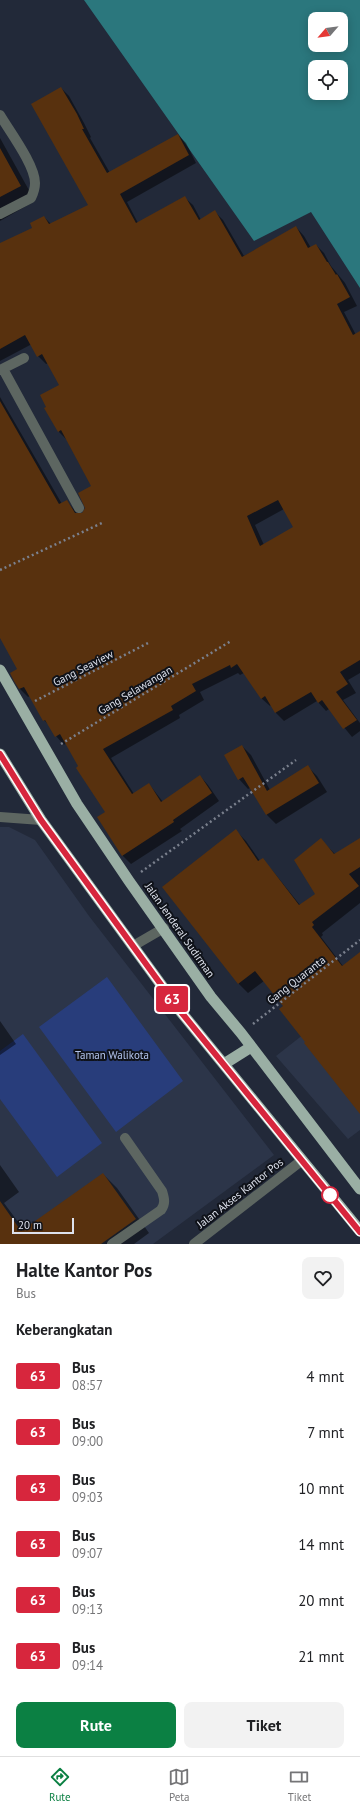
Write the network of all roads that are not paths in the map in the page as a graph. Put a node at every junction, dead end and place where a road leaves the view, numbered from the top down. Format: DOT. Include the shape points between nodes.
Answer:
graph roads {
  1 [pos="0,115"];
  2 [pos="0,214"];
  3 [pos="24,358"];
  4 [pos="1,369"];
  5 [pos="79,508"];
  6 [pos="0,670"];
  7 [pos="0,754"];
  8 [pos="0,817"];
  9 [pos="41,820"];
  10 [pos="164,928"];
  11 [pos="133,946"];
  12 [pos="250,1047"];
  13 [pos="224,1064"];
  14 [pos="125,1138"];
  15 [pos="301,1161"];
  16 [pos="360,1189"];
  17 [pos="360,1232"];
  18 [pos="112,1244"];
  19 [pos="194,1244"];
  1 -- 2 [label="street" via="34,172 36,184 31,198"];
  3 -- 4 [label="street"];
  4 -- 5 [label="street"];
  6 -- 10 [label="highway, Jalan Jenderal Sudirman" via="77,804"];
  7 -- 9 [label="highway"];
  8 -- 9 [label="street"];
  9 -- 11 [label="highway"];
  10 -- 11 [label="street"];
  10 -- 12 [label="highway, Jalan Jenderal Sudirman" via="211,997"];
  11 -- 13 [label="highway" via="181,1012"];
  12 -- 13 [label="highway"];
  12 -- 16 [label="highway, Jalan Jenderal Sudirman"];
  13 -- 15 [label="highway"];
  14 -- 18 [label="street" via="162,1191 164,1206"];
  15 -- 17 [label="highway"];
  15 -- 19 [label="street, Jalan Akses Kantor Pos"];
}
